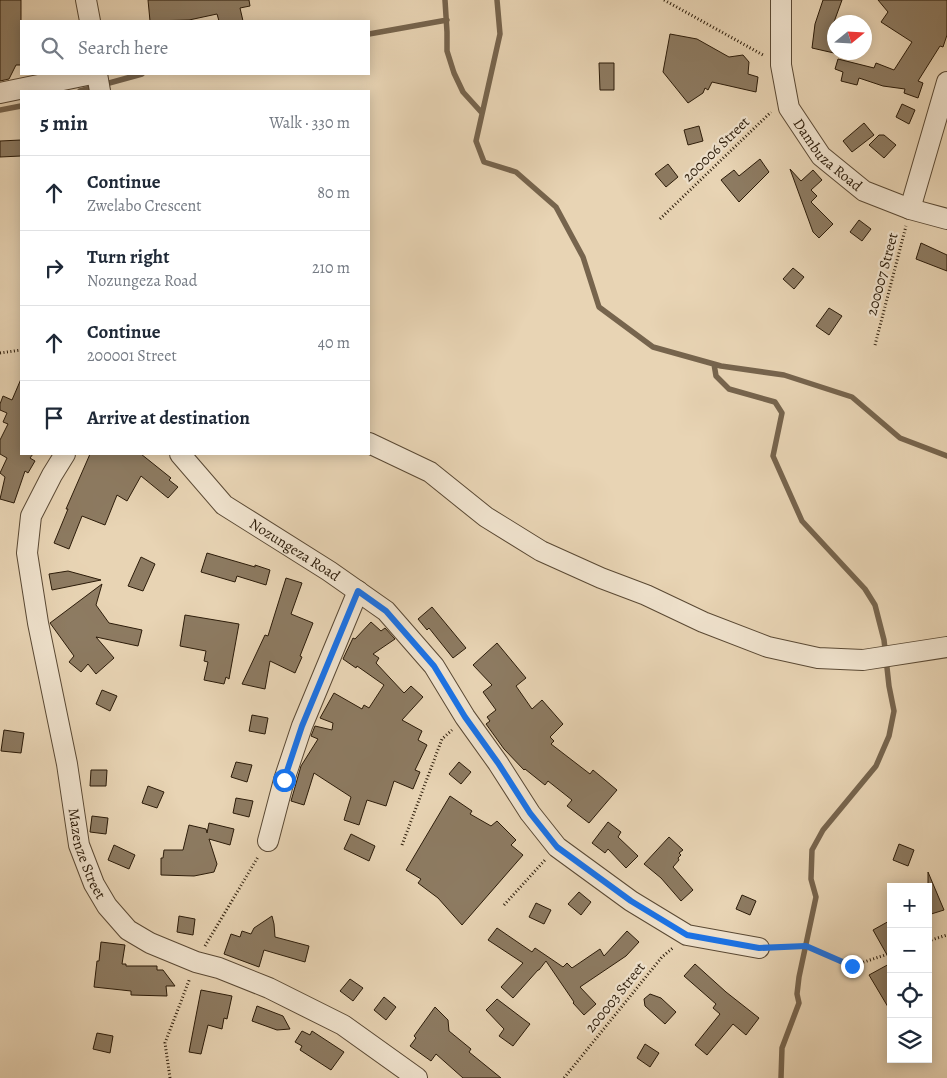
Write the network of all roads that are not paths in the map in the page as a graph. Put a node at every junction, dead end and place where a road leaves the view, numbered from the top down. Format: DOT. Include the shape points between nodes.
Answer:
graph roads {
  1 [pos="86,0"];
  2 [pos="781,0"];
  3 [pos="90,20"];
  4 [pos="87,75"];
  5 [pos="97,75"];
  6 [pos="947,82"];
  7 [pos="100,90"];
  8 [pos="0,93"];
  9 [pos="910,209"];
  10 [pos="947,219"];
  11 [pos="370,443"];
  12 [pos="64,455"];
  13 [pos="181,455"];
  14 [pos="358,591"];
  15 [pos="947,647"];
  16 [pos="268,841"];
  17 [pos="759,948"];
  18 [pos="417,1078"];
  1 -- 3 [label="street"];
  2 -- 9 [label="street, Dambuza Road" via="781,65 788,108 822,156 864,191"];
  4 -- 8 [label="street"];
  5 -- 7 [label="street"];
  6 -- 9 [label="street"];
  9 -- 10 [label="street, Dambuza Road"];
  11 -- 15 [label="street" via="430,472 486,517 541,551 768,647 818,658 863,660"];
  12 -- 18 [label="street, Mazenze Street" via="31,516 26,553 67,764 79,845 94,884 107,906 128,930 196,962 269,988 343,1025"];
  13 -- 14 [label="street, Nozungeza Road" via="224,505"];
  14 -- 16 [label="street" via="302,726"];
  14 -- 17 [label="street, Nozungeza Road" via="386,611 434,666 530,813 557,847 631,901 687,935"];
}
